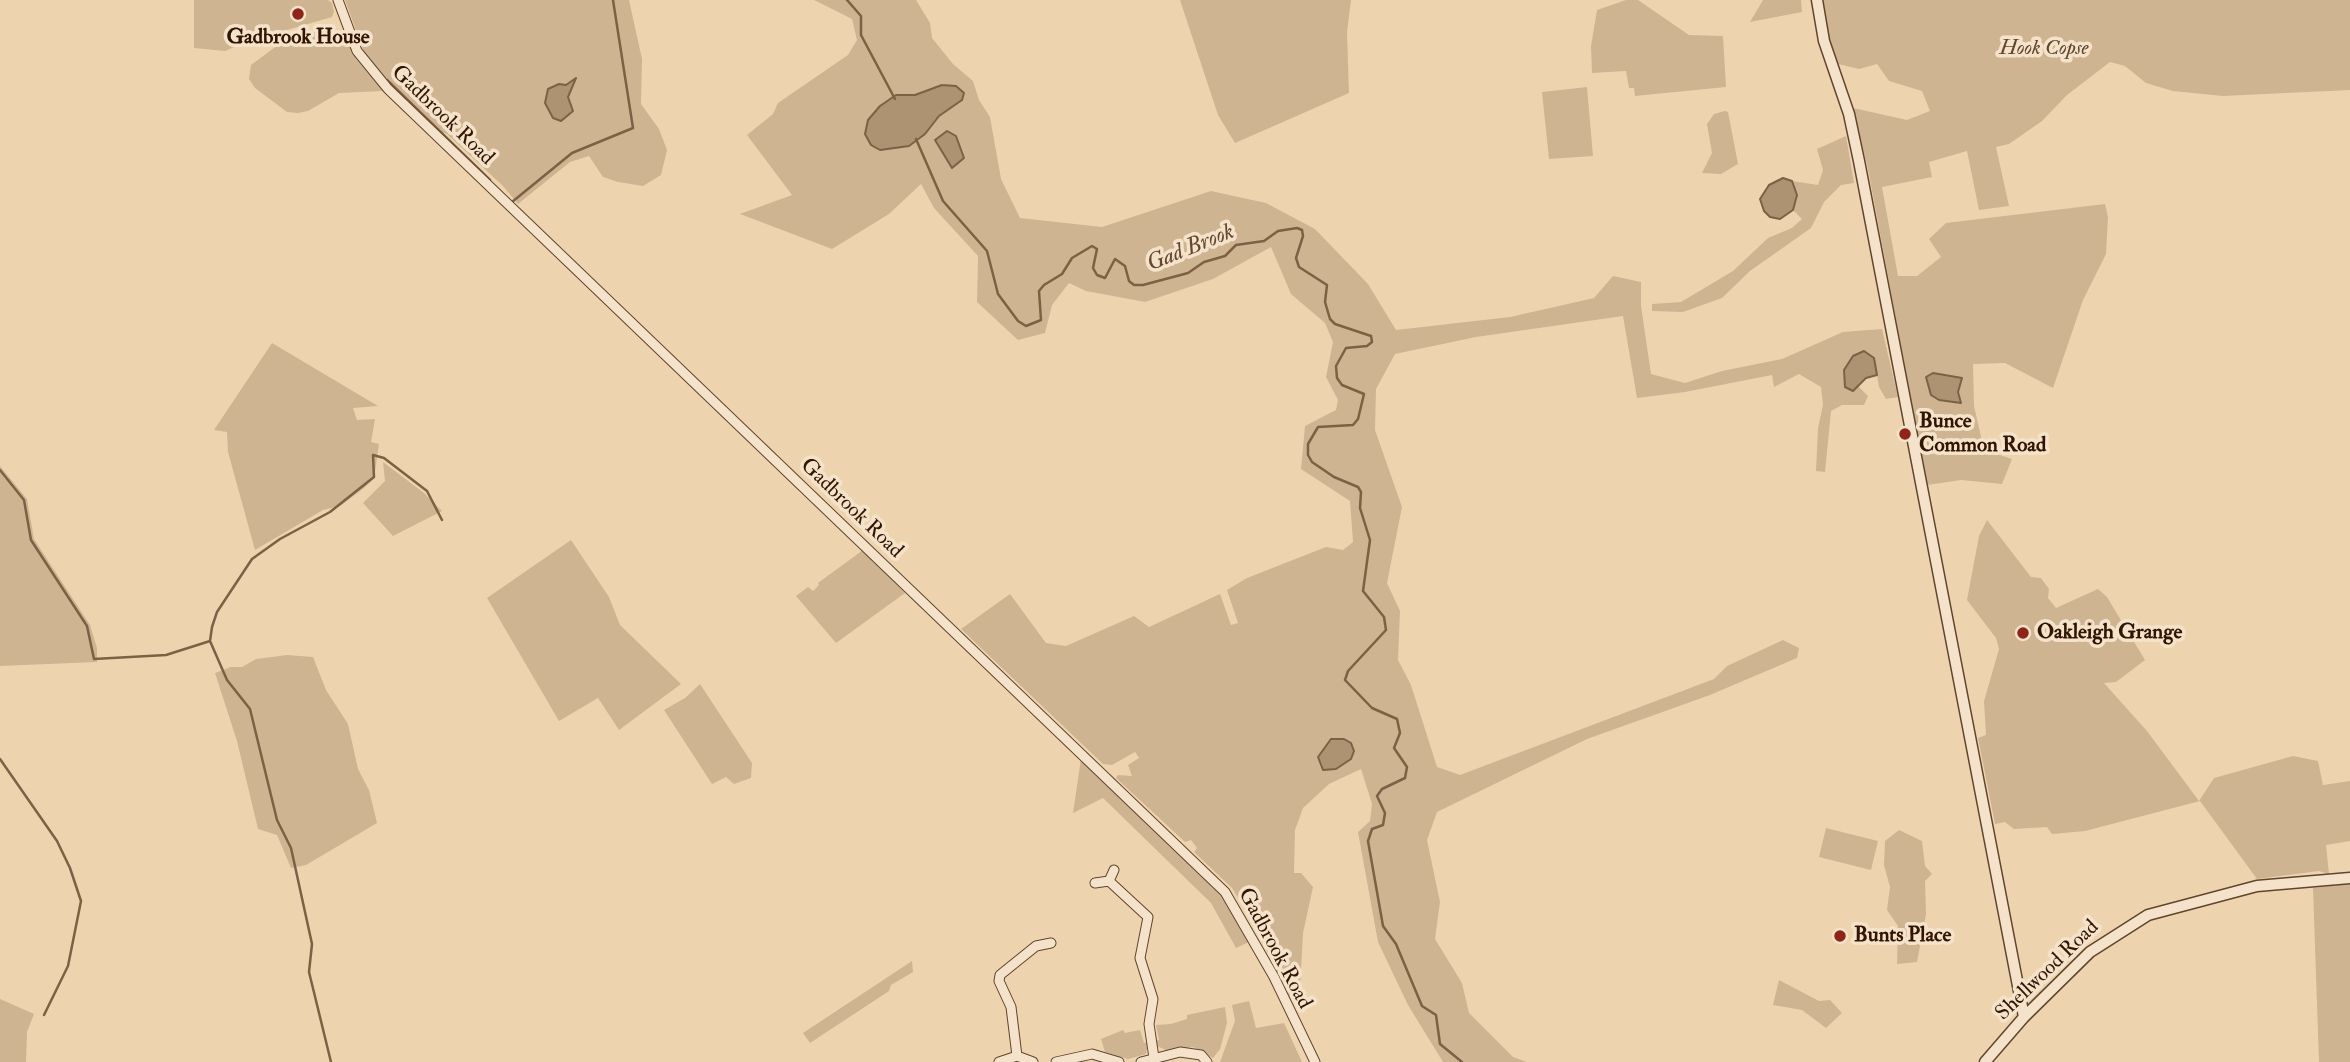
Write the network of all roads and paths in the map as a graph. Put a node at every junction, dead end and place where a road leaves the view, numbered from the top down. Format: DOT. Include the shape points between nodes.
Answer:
graph roads {
  1 [pos="338,0"];
  2 [pos="1817,0"];
  3 [pos="1114,870"];
  4 [pos="2350,878"];
  5 [pos="1109,881"];
  6 [pos="1095,883"];
  7 [pos="1051,943"];
  8 [pos="2024,1017"];
  9 [pos="1017,1056"];
  10 [pos="1154,1058"];
  11 [pos="999,1062"];
  12 [pos="1033,1062"];
  13 [pos="1056,1062"];
  14 [pos="1119,1062"];
  15 [pos="1140,1062"];
  16 [pos="1207,1062"];
  17 [pos="1315,1062"];
  18 [pos="1985,1062"];
  1 -- 17 [label="street, Gadbrook Road" via="357,51 388,89 1225,891"];
  2 -- 8 [label="street" via="1824,41 1849,114 1859,161"];
  3 -- 5 [label="street"];
  4 -- 8 [label="street, Shellwood Road" via="2257,886 2148,915 2103,940"];
  5 -- 6 [label="street"];
  5 -- 10 [label="street" via="1148,917 1140,958 1153,999 1149,1024"];
  7 -- 9 [label="street" via="1036,946 1000,975 1011,1007"];
  8 -- 18 [label="street, Shellwood Road"];
  9 -- 11 [label="street"];
  9 -- 12 [label="street"];
  10 -- 15 [label="street"];
  10 -- 16 [label="street" via="1191,1052"];
  13 -- 14 [label="street" via="1092,1054"];
}
